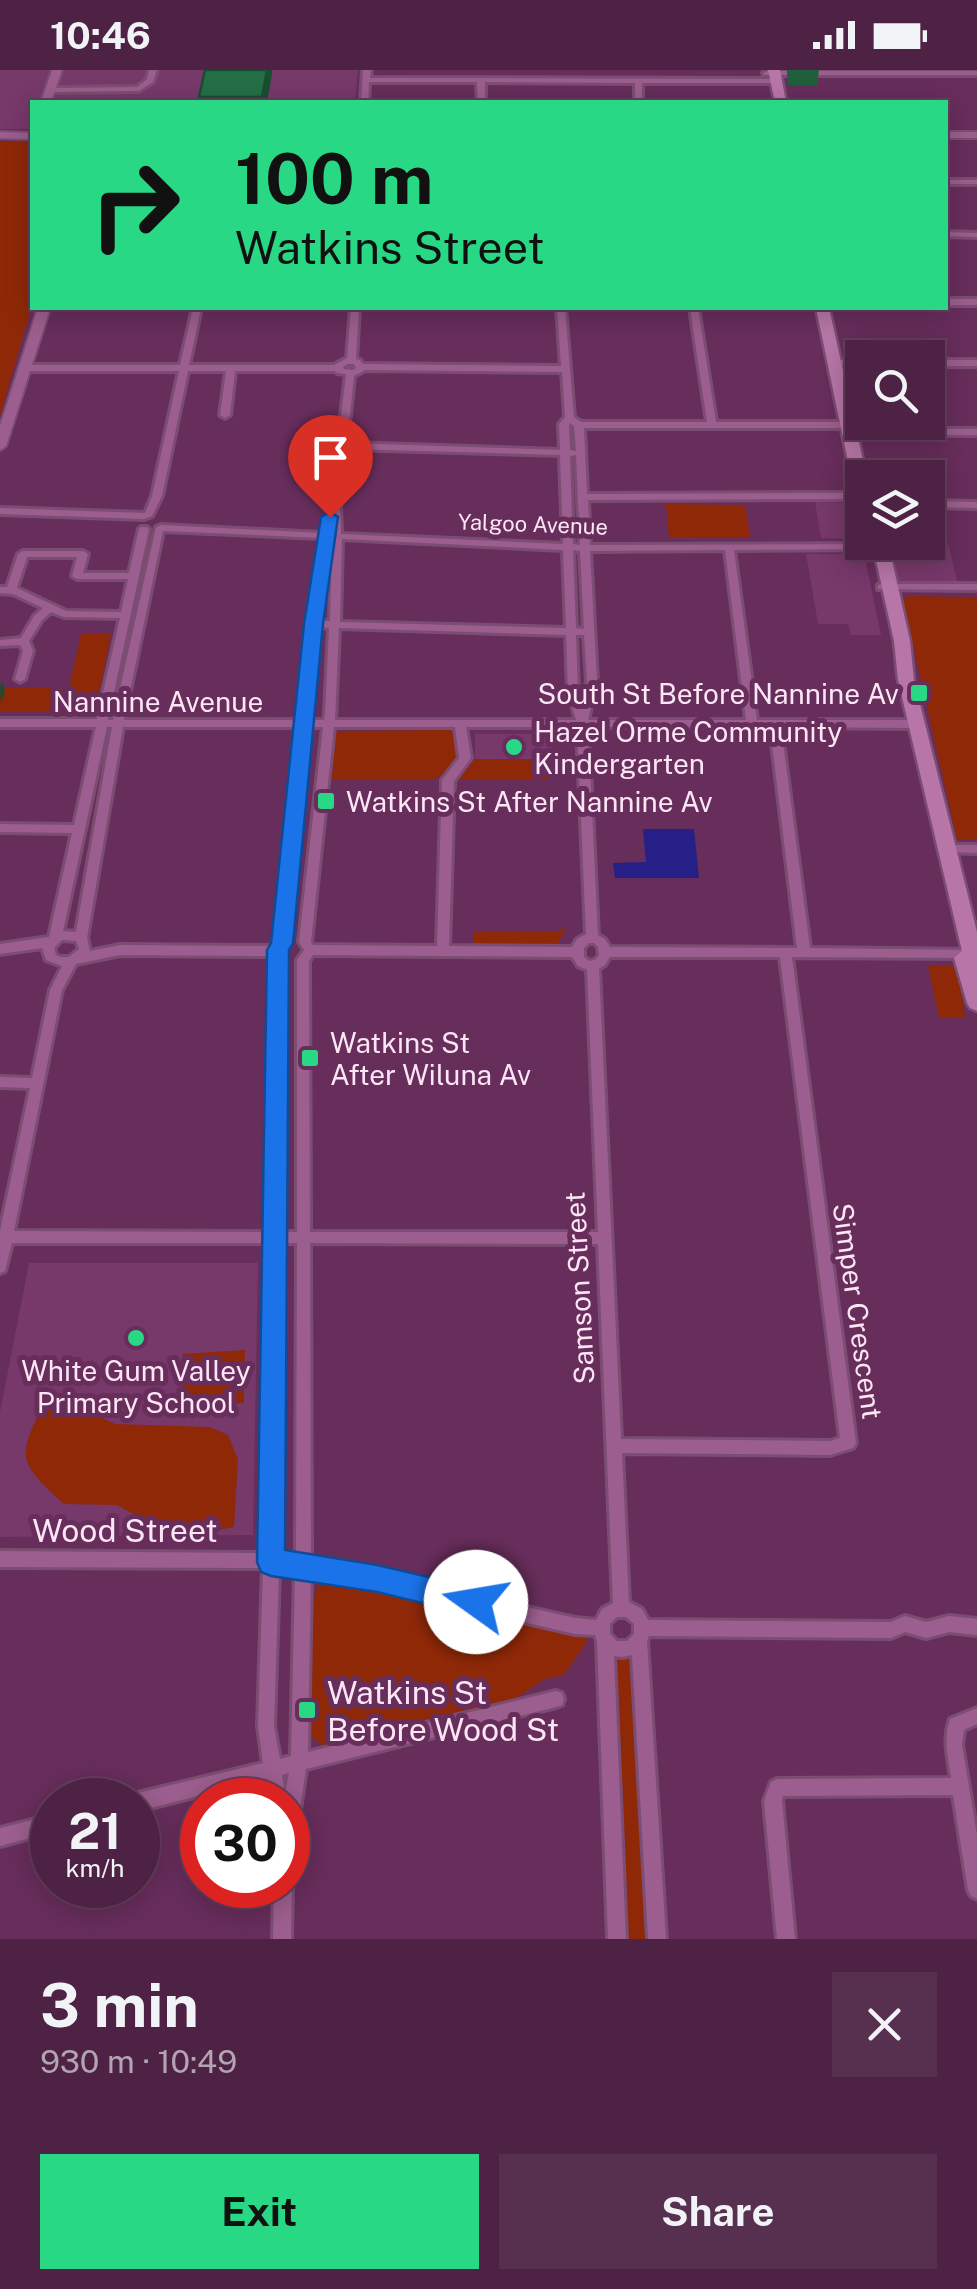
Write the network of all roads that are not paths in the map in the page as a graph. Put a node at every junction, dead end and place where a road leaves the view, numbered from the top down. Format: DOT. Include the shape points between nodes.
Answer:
graph roads {
  1 [pos="57,70"];
  2 [pos="153,70"];
  3 [pos="568,70"];
  4 [pos="977,73"];
  5 [pos="367,75"];
  6 [pos="771,75"];
  7 [pos="481,80"];
  8 [pos="568,81"];
  9 [pos="638,81"];
  10 [pos="50,90"];
  11 [pos="47,100"];
  12 [pos="364,100"];
  13 [pos="481,100"];
  14 [pos="640,100"];
  15 [pos="773,100"];
  16 [pos="781,100"];
  17 [pos="0,134"];
  18 [pos="30,134"];
  19 [pos="977,134"];
  20 [pos="948,135"];
  21 [pos="948,182"];
  22 [pos="977,182"];
  23 [pos="948,234"];
  24 [pos="977,234"];
  25 [pos="948,302"];
  26 [pos="977,302"];
  27 [pos="43,310"];
  28 [pos="197,310"];
  29 [pos="354,310"];
  30 [pos="560,310"];
  31 [pos="694,310"];
  32 [pos="822,310"];
  33 [pos="350,361"];
  34 [pos="835,363"];
  35 [pos="845,363"];
  36 [pos="945,363"];
  37 [pos="977,364"];
  38 [pos="362,367"];
  39 [pos="24,368"];
  40 [pos="184,368"];
  41 [pos="230,368"];
  42 [pos="338,368"];
  43 [pos="564,368"];
  44 [pos="350,374"];
  45 [pos="845,409"];
  46 [pos="224,415"];
  47 [pos="574,422"];
  48 [pos="712,426"];
  49 [pos="845,428"];
  50 [pos="945,431"];
  51 [pos="977,432"];
  52 [pos="0,446"];
  53 [pos="341,446"];
  54 [pos="564,452"];
  55 [pos="580,453"];
  56 [pos="845,493"];
  57 [pos="583,497"];
  58 [pos="945,504"];
  59 [pos="977,505"];
  60 [pos="0,511"];
  61 [pos="153,522"];
  62 [pos="332,536"];
  63 [pos="566,544"];
  64 [pos="845,544"];
  65 [pos="729,546"];
  66 [pos="586,548"];
  67 [pos="880,560"];
  68 [pos="133,576"];
  69 [pos="886,587"];
  70 [pos="977,587"];
  71 [pos="5,590"];
  72 [pos="49,608"];
  73 [pos="124,615"];
  74 [pos="313,624"];
  75 [pos="336,624"];
  76 [pos="572,631"];
  77 [pos="591,632"];
  78 [pos="24,641"];
  79 [pos="0,642"];
  80 [pos="20,678"];
  81 [pos="582,722"];
  82 [pos="774,722"];
  83 [pos="328,723"];
  84 [pos="461,723"];
  85 [pos="752,723"];
  86 [pos="0,724"];
  87 [pos="100,724"];
  88 [pos="118,724"];
  89 [pos="302,724"];
  90 [pos="916,724"];
  91 [pos="0,828"];
  92 [pos="78,829"];
  93 [pos="977,849"];
  94 [pos="946,856"];
  95 [pos="592,939"];
  96 [pos="82,940"];
  97 [pos="0,949"];
  98 [pos="52,949"];
  99 [pos="120,950"];
  100 [pos="280,950"];
  101 [pos="306,950"];
  102 [pos="443,951"];
  103 [pos="575,952"];
  104 [pos="608,952"];
  105 [pos="784,952"];
  106 [pos="804,952"];
  107 [pos="75,959"];
  108 [pos="971,959"];
  109 [pos="594,964"];
  110 [pos="56,990"];
  111 [pos="977,1002"];
  112 [pos="0,1082"];
  113 [pos="35,1084"];
  114 [pos="3,1237"];
  115 [pos="275,1237"];
  116 [pos="303,1237"];
  117 [pos="603,1238"];
  118 [pos="0,1267"];
  119 [pos="614,1446"];
  120 [pos="0,1559"];
  121 [pos="271,1562"];
  122 [pos="303,1565"];
  123 [pos="621,1609"];
  124 [pos="977,1626"];
  125 [pos="604,1634"];
  126 [pos="641,1635"];
  127 [pos="556,1699"];
  128 [pos="977,1716"];
  129 [pos="299,1763"];
  130 [pos="270,1768"];
  131 [pos="272,1778"];
  132 [pos="296,1778"];
  133 [pos="960,1786"];
  134 [pos="160,1796"];
  135 [pos="30,1830"];
  136 [pos="0,1837"];
  137 [pos="977,1890"];
  138 [pos="283,1908"];
  139 [pos="282,1939"];
  140 [pos="617,1939"];
  141 [pos="658,1939"];
  142 [pos="786,1939"];
  1 -- 10 [label="street"];
  2 -- 10 [label="street" via="139,88"];
  3 -- 8 [label="street"];
  4 -- 6 [label="street"];
  5 -- 7 [label="street"];
  5 -- 12 [label="street"];
  6 -- 9 [label="street"];
  6 -- 15 [label="main road"];
  6 -- 16 [label="main road"];
  7 -- 8 [label="street"];
  7 -- 13 [label="street"];
  8 -- 9 [label="street"];
  9 -- 14 [label="street"];
  10 -- 11 [label="street"];
  17 -- 18 [label="street"];
  19 -- 20 [label="street"];
  21 -- 22 [label="street"];
  23 -- 24 [label="street"];
  25 -- 26 [label="street"];
  27 -- 39 [label="street"];
  28 -- 40 [label="street"];
  29 -- 33 [label="street"];
  30 -- 43 [label="street"];
  31 -- 48 [label="street"];
  32 -- 34 [label="main road"];
  33 -- 38 [label="street"];
  33 -- 42 [label="street"];
  34 -- 35 [label="street"];
  34 -- 45 [label="main road"];
  36 -- 37 [label="street"];
  38 -- 43 [label="street"];
  38 -- 44 [label="street"];
  39 -- 40 [label="street"];
  39 -- 52 [label="street"];
  40 -- 41 [label="street"];
  40 -- 61 [label="street"];
  41 -- 42 [label="street"];
  41 -- 46 [label="street"];
  42 -- 44 [label="street"];
  43 -- 47 [label="street"];
  44 -- 53 [label="street"];
  47 -- 48 [label="street"];
  47 -- 54 [label="street" via="564,424"];
  47 -- 55 [label="street"];
  48 -- 49 [label="street"];
  50 -- 51 [label="street"];
  53 -- 54 [label="street"];
  53 -- 62 [label="street"];
  54 -- 55 [label="street"];
  54 -- 63 [label="street"];
  55 -- 57 [label="street"];
  56 -- 57 [label="street"];
  57 -- 66 [label="street"];
  58 -- 59 [label="street"];
  60 -- 61 [label="street, Yalgoo Avenue"];
  61 -- 62 [label="street, Yalgoo Avenue"];
  61 -- 68 [label="street"];
  61 -- 88 [label="street"];
  62 -- 63 [label="street, Yalgoo Avenue"];
  62 -- 74 [label="street"];
  62 -- 75 [label="street"];
  63 -- 66 [label="street, Yalgoo Avenue"];
  63 -- 76 [label="street"];
  64 -- 65 [label="street, Yalgoo Avenue"];
  65 -- 66 [label="street, Yalgoo Avenue"];
  65 -- 85 [label="street"];
  66 -- 77 [label="street"];
  67 -- 69 [label="main road"];
  68 -- 71 [label="street" via="78,576 83,554 23,554"];
  68 -- 73 [label="street"];
  69 -- 70 [label="street"];
  69 -- 90 [label="main road"];
  71 -- 72 [label="street"];
  72 -- 73 [label="street"];
  72 -- 78 [label="street"];
  73 -- 87 [label="street"];
  74 -- 75 [label="street"];
  74 -- 89 [label="street"];
  75 -- 76 [label="street"];
  75 -- 83 [label="street"];
  76 -- 77 [label="street"];
  76 -- 81 [label="street" via="573,692"];
  77 -- 81 [label="street" via="592,693"];
  78 -- 79 [label="street"];
  78 -- 80 [label="street" via="28,651"];
  81 -- 84 [label="street, Nannine Avenue"];
  81 -- 85 [label="street, Nannine Avenue"];
  81 -- 95 [label="street"];
  82 -- 85 [label="street, Nannine Avenue"];
  82 -- 90 [label="street, Nannine Avenue"];
  82 -- 106 [label="street"];
  83 -- 84 [label="street, Nannine Avenue"];
  83 -- 89 [label="street, Nannine Avenue"];
  83 -- 101 [label="street"];
  84 -- 102 [label="street" via="465,758 448,780"];
  86 -- 87 [label="street, Nannine Avenue"];
  87 -- 88 [label="street, Nannine Avenue"];
  87 -- 92 [label="street"];
  88 -- 89 [label="street, Nannine Avenue"];
  88 -- 96 [label="street"];
  89 -- 100 [label="street"];
  90 -- 94 [label="main road"];
  91 -- 92 [label="street"];
  92 -- 98 [label="street"];
  93 -- 94 [label="street"];
  94 -- 108 [label="main road" via="949,892"];
  95 -- 103 [label="street"];
  95 -- 104 [label="street"];
  96 -- 98 [label="street" via="68,934"];
  96 -- 99 [label="street"];
  96 -- 107 [label="street"];
  97 -- 98 [label="street"];
  98 -- 107 [label="street"];
  98 -- 110 [label="street"];
  99 -- 100 [label="street"];
  99 -- 107 [label="street"];
  100 -- 101 [label="street" via="292,939"];
  100 -- 101 [label="street" via="290,962"];
  100 -- 115 [label="street"];
  101 -- 102 [label="street"];
  101 -- 116 [label="street"];
  102 -- 103 [label="street"];
  103 -- 109 [label="street"];
  104 -- 105 [label="street"];
  104 -- 109 [label="street"];
  105 -- 106 [label="street"];
  105 -- 119 [label="street, Simper Crescent" via="848,1444"];
  106 -- 108 [label="street"];
  107 -- 110 [label="street"];
  108 -- 111 [label="main road"];
  109 -- 117 [label="street, Samson Street"];
  110 -- 113 [label="street"];
  112 -- 113 [label="street"];
  113 -- 114 [label="street"];
  114 -- 115 [label="street"];
  114 -- 118 [label="street"];
  115 -- 116 [label="street"];
  115 -- 121 [label="street"];
  116 -- 117 [label="street"];
  116 -- 122 [label="street"];
  117 -- 119 [label="street, Samson Street"];
  119 -- 123 [label="street, Samson Street"];
  120 -- 121 [label="street, Wood Street"];
  121 -- 122 [label="street, Wood Street"];
  121 -- 130 [label="street"];
  122 -- 125 [label="street, Wood Street"];
  122 -- 129 [label="street"];
  123 -- 125 [label="street" via="605,1617"];
  123 -- 126 [label="street" via="635,1614"];
  124 -- 126 [label="street"];
  125 -- 126 [label="street" via="618,1649"];
  125 -- 140 [label="street"];
  126 -- 141 [label="street"];
  127 -- 129 [label="street"];
  128 -- 133 [label="street" via="956,1725"];
  129 -- 130 [label="street"];
  129 -- 132 [label="street"];
  130 -- 131 [label="street"];
  130 -- 134 [label="street"];
  133 -- 137 [label="street"];
  133 -- 142 [label="street" via="777,1788"];
  135 -- 136 [label="street"];
  138 -- 139 [label="street"];
}
